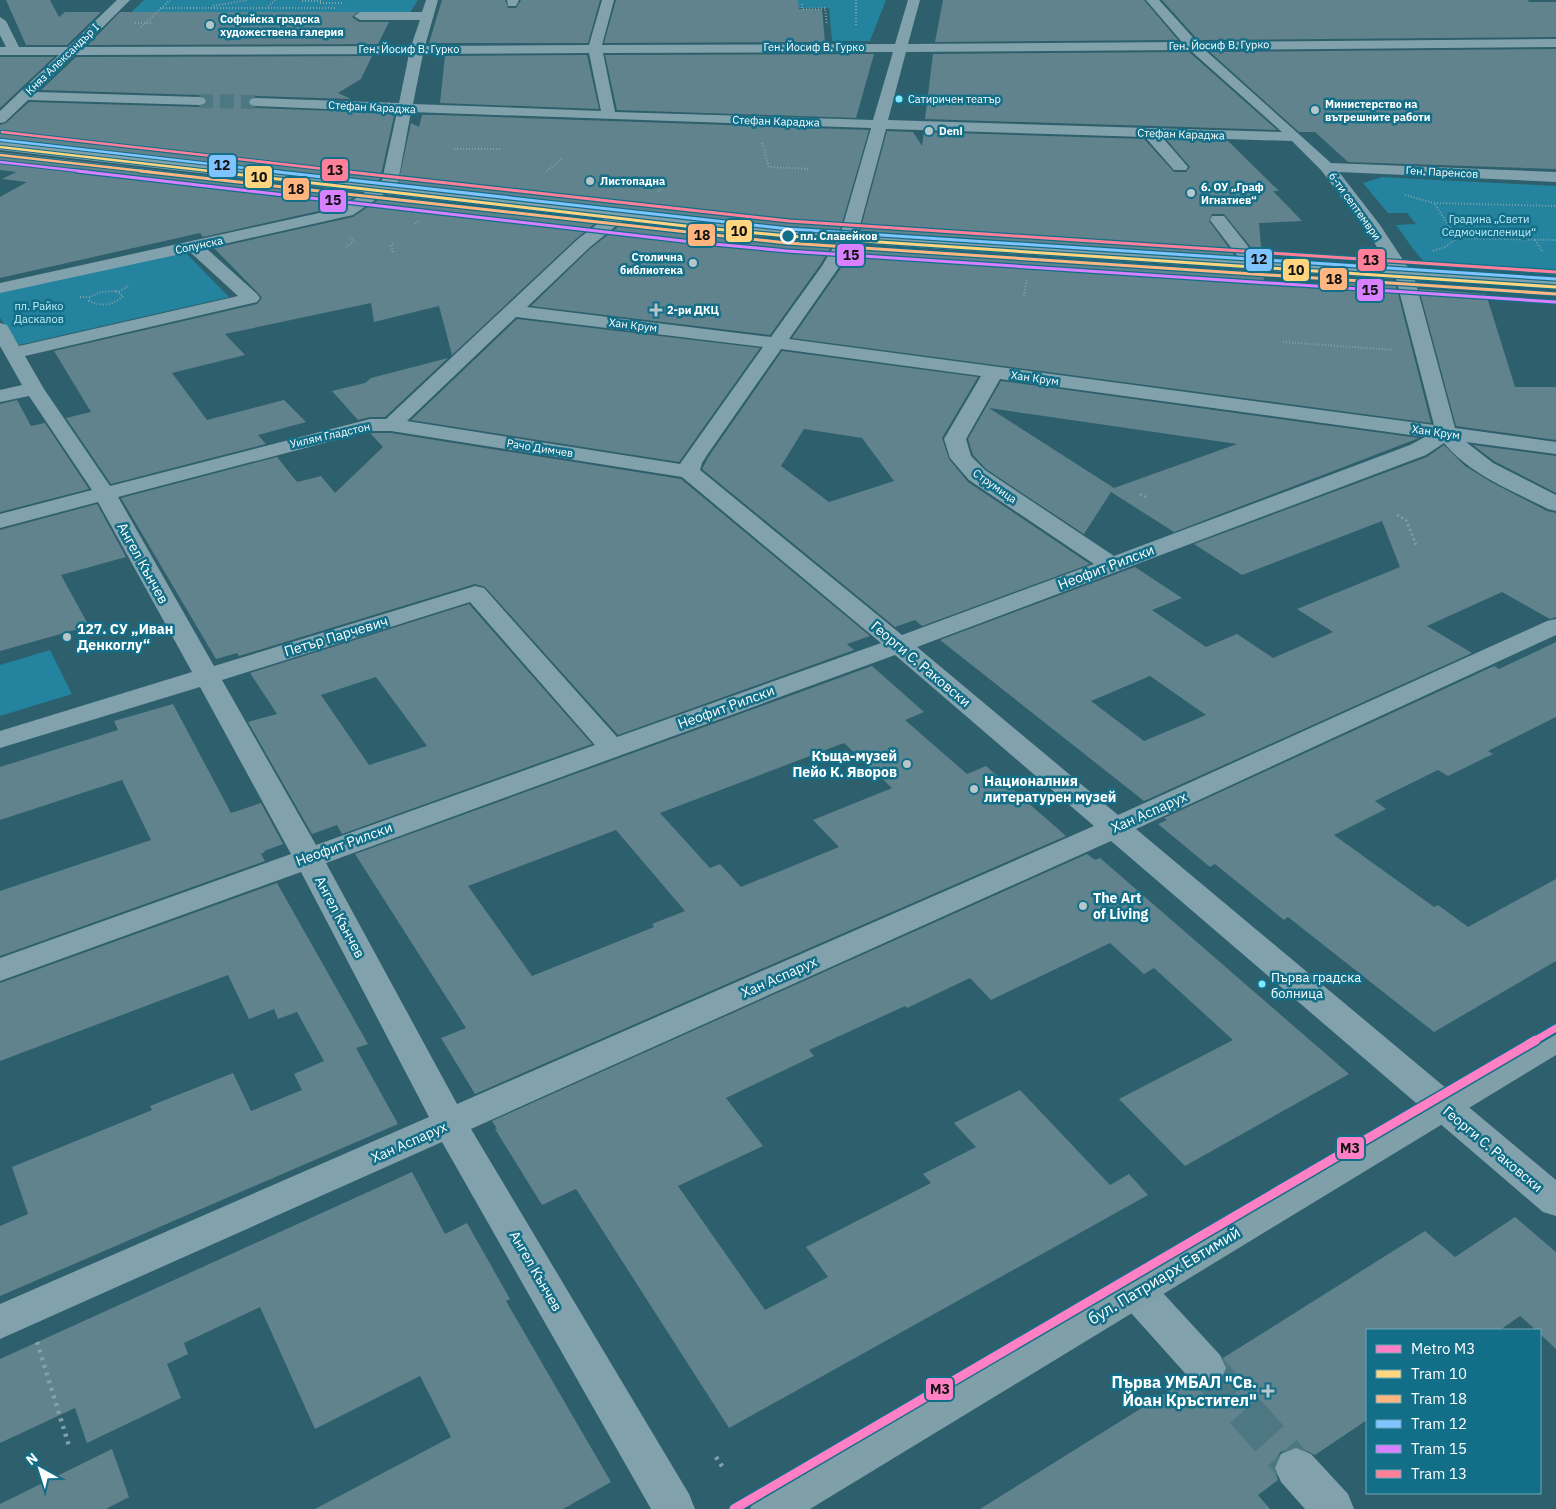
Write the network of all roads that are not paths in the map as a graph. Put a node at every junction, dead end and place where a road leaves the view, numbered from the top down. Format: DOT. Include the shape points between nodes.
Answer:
graph roads {
  1 [pos="124,0"];
  2 [pos="432,0"];
  3 [pos="608,0"];
  4 [pos="914,0"];
  5 [pos="1152,0"];
  6 [pos="360,16"];
  7 [pos="428,16"];
  8 [pos="0,21"];
  9 [pos="906,32"];
  10 [pos="1556,42"];
  11 [pos="1193,46"];
  12 [pos="859,47"];
  13 [pos="902,47"];
  14 [pos="595,48"];
  15 [pos="72,49"];
  16 [pos="417,49"];
  17 [pos="6,50"];
  18 [pos="25,96"];
  19 [pos="199,101"];
  20 [pos="256,102"];
  21 [pos="404,108"];
  22 [pos="609,116"];
  23 [pos="0,119"];
  24 [pos="881,124"];
  25 [pos="1150,133"];
  26 [pos="1296,137"];
  27 [pos="0,145"];
  28 [pos="1180,167"];
  29 [pos="1327,167"];
  30 [pos="1556,177"];
  31 [pos="384,185"];
  32 [pos="618,216"];
  33 [pos="1218,220"];
  34 [pos="847,238"];
  35 [pos="194,246"];
  36 [pos="1254,265"];
  37 [pos="1404,275"];
  38 [pos="1556,284"];
  39 [pos="0,288"];
  40 [pos="513,311"];
  41 [pos="8,341"];
  42 [pos="777,343"];
  43 [pos="994,372"];
  44 [pos="34,389"];
  45 [pos="0,396"];
  46 [pos="391,425"];
  47 [pos="1446,433"];
  48 [pos="1556,448"];
  49 [pos="689,472"];
  50 [pos="104,494"];
  51 [pos="1556,504"];
  52 [pos="0,521"];
  53 [pos="1112,565"];
  54 [pos="1556,626"];
  55 [pos="899,645"];
  56 [pos="207,676"];
  57 [pos="0,740"];
  58 [pos="612,748"];
  59 [pos="1114,828"];
  60 [pos="308,857"];
  61 [pos="0,970"];
  62 [pos="1556,1039"];
  63 [pos="1443,1107"];
  64 [pos="450,1124"];
  65 [pos="1556,1201"];
  66 [pos="1136,1292"];
  67 [pos="14,1316"];
  68 [pos="1206,1368"];
  69 [pos="1296,1468"];
  70 [pos="793,1504"];
  71 [pos="674,1509"];
  72 [pos="1334,1509"];
  1 -- 15 [label="street, Княз Александър I"];
  2 -- 7 [label="street"];
  3 -- 14 [label="street"];
  4 -- 9 [label="street"];
  5 -- 11 [label="street, 6-ти септември"];
  6 -- 7 [label="street"];
  7 -- 16 [label="street"];
  8 -- 17 [label="street"];
  9 -- 12 [label="street"];
  9 -- 13 [label="street"];
  10 -- 11 [label="street, Ген. Йосиф В. Гурко"];
  11 -- 13 [label="street, Ген. Йосиф В. Гурко"];
  11 -- 26 [label="street, 6-ти септември"];
  12 -- 13 [label="street, Ген. Йосиф В. Гурко"];
  12 -- 14 [label="street, Ген. Йосиф В. Гурко"];
  13 -- 24 [label="street"];
  14 -- 16 [label="street, Ген. Йосиф В. Гурко"];
  14 -- 22 [label="street"];
  15 -- 16 [label="street, Ген. Йосиф В. Гурко"];
  15 -- 17 [label="street, Ген. Йосиф В. Гурко"];
  15 -- 18 [label="street, Княз Александър I"];
  16 -- 21 [label="street"];
  18 -- 19 [label="street"];
  18 -- 23 [label="street, Княз Александър I"];
  20 -- 21 [label="street, Стефан Караджа"];
  21 -- 22 [label="street, Стефан Караджа"];
  21 -- 31 [label="street"];
  22 -- 24 [label="street, Стефан Караджа"];
  24 -- 25 [label="street, Стефан Караджа"];
  24 -- 34 [label="street"];
  25 -- 26 [label="street, Стефан Караджа"];
  25 -- 28 [label="street"];
  26 -- 29 [label="street, 6-ти септември"];
  27 -- 31 [label="street"];
  29 -- 30 [label="street, Ген. Паренсов"];
  29 -- 37 [label="street, 6-ти септември"];
  31 -- 32 [label="street"];
  31 -- 35 [label="street, Солунска" via="347,212"];
  32 -- 34 [label="street"];
  32 -- 40 [label="street, Уилям Гладстон" via="584,243"];
  33 -- 36 [label="street"];
  34 -- 36 [label="street"];
  34 -- 42 [label="street"];
  35 -- 39 [label="street, Солунска"];
  35 -- 41 [label="street" via="251,298"];
  36 -- 37 [label="street"];
  37 -- 38 [label="street"];
  37 -- 47 [label="street, 6-ти септември"];
  40 -- 42 [label="street, Хан Крум"];
  40 -- 46 [label="street, Уилям Гладстон"];
  41 -- 44 [label="street, Ангел Кънчев"];
  42 -- 43 [label="street, Хан Крум"];
  42 -- 49 [label="street" via="697,454"];
  43 -- 47 [label="street, Хан Крум"];
  43 -- 53 [label="street, Струмица" via="956,439 961,458 977,475"];
  44 -- 45 [label="street"];
  44 -- 50 [label="street, Ангел Кънчев"];
  46 -- 49 [label="street, Рачо Димчев"];
  46 -- 50 [label="street, Уилям Гладстон" via="350,429"];
  47 -- 48 [label="street, Хан Крум"];
  47 -- 51 [label="street, 6-ти септември" via="1463,452 1485,468"];
  47 -- 53 [label="street, Неофит Рилски" via="1418,450"];
  49 -- 55 [label="street, Георги С. Раковски"];
  50 -- 52 [label="street, Уилям Гладстон"];
  50 -- 56 [label="street, Ангел Кънчев"];
  53 -- 55 [label="street, Неофит Рилски"];
  54 -- 59 [label="street, Хан Аспарух"];
  55 -- 58 [label="street, Неофит Рилски"];
  55 -- 59 [label="street, Георги С. Раковски"];
  56 -- 57 [label="street, Петър Парчевич"];
  56 -- 58 [label="street, Петър Парчевич" via="475,593"];
  56 -- 60 [label="street, Ангел Кънчев"];
  58 -- 60 [label="street, Неофит Рилски"];
  59 -- 63 [label="street, Георги С. Раковски"];
  59 -- 64 [label="street, Хан Аспарух"];
  60 -- 61 [label="street, Неофит Рилски"];
  60 -- 64 [label="street, Ангел Кънчев"];
  62 -- 63 [label="main road, бул. Патриарх Евтимий"];
  63 -- 65 [label="street, Георги С. Раковски"];
  63 -- 66 [label="main road, бул. Патриарх Евтимий"];
  64 -- 67 [label="street, Хан Аспарух"];
  64 -- 71 [label="street, Ангел Кънчев"];
  66 -- 68 [label="street"];
  66 -- 70 [label="main road, бул. Патриарх Евтимий"];
  69 -- 72 [label="street"];
}
